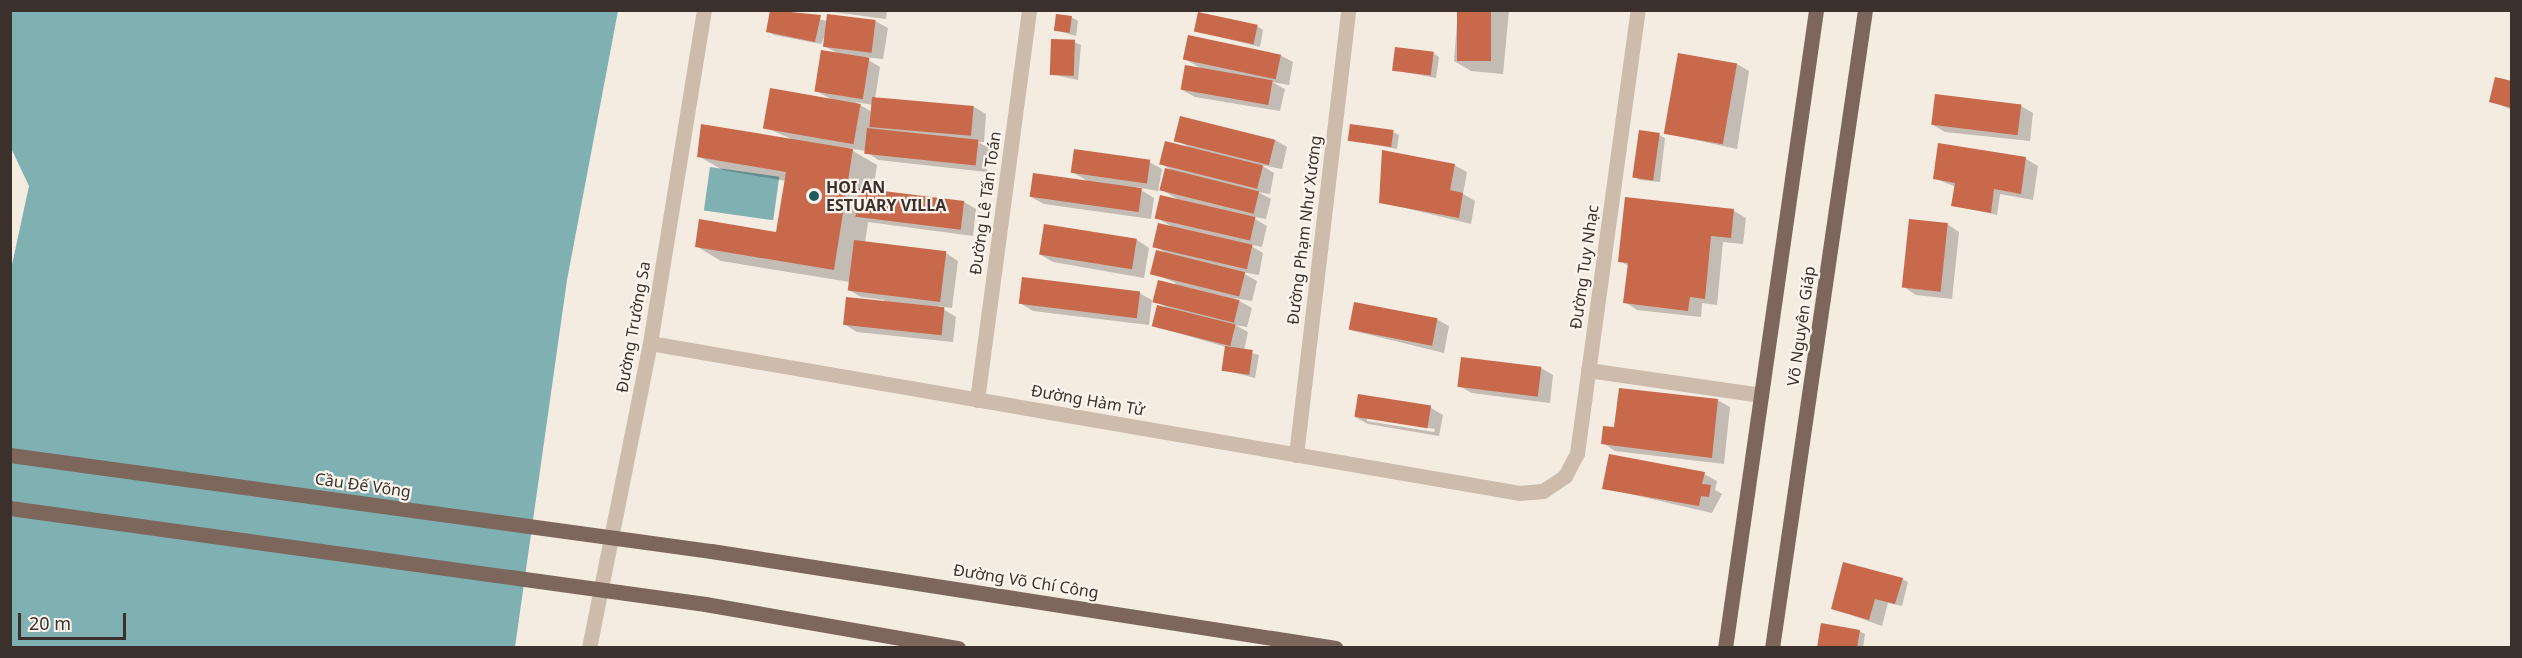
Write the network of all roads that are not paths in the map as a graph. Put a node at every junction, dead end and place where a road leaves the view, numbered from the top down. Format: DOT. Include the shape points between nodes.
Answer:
graph roads {
  1 [pos="704,10"];
  2 [pos="1029,10"];
  3 [pos="1348,10"];
  4 [pos="1638,10"];
  5 [pos="1816,10"];
  6 [pos="1865,10"];
  7 [pos="650,343"];
  8 [pos="1588,370"];
  9 [pos="1761,395"];
  10 [pos="977,400"];
  11 [pos="10,455"];
  12 [pos="1296,455"];
  13 [pos="1519,493"];
  14 [pos="10,508"];
  15 [pos="711,551"];
  16 [pos="588,648"];
  17 [pos="958,648"];
  18 [pos="1336,648"];
  19 [pos="1725,648"];
  20 [pos="1772,648"];
  1 -- 7 [label="street, Đường Trường Sa"];
  2 -- 10 [label="street, Đường Lê Tấn Toán"];
  3 -- 12 [label="street, Đường Phạm Như Xương"];
  4 -- 8 [label="street, Đường Tuy Nhạc"];
  5 -- 9 [label="main road, Võ Nguyên Giáp"];
  6 -- 20 [label="main road, Võ Nguyên Giáp"];
  7 -- 10 [label="street, Đường Hàm Tử"];
  7 -- 16 [label="street, Đường Trường Sa"];
  8 -- 9 [label="street"];
  8 -- 13 [label="street, Đường Tuy Nhạc" via="1577,453 1564,476 1543,491"];
  9 -- 19 [label="main road, Võ Nguyên Giáp"];
  10 -- 12 [label="street, Đường Hàm Tử"];
  11 -- 15 [label="main road, Cầu Đế Võng, bridge"];
  12 -- 13 [label="street, Đường Hàm Tử"];
  14 -- 17 [label="main road, bridge" via="705,604"];
  15 -- 18 [label="main road, Đường Võ Chí Công"];
}
